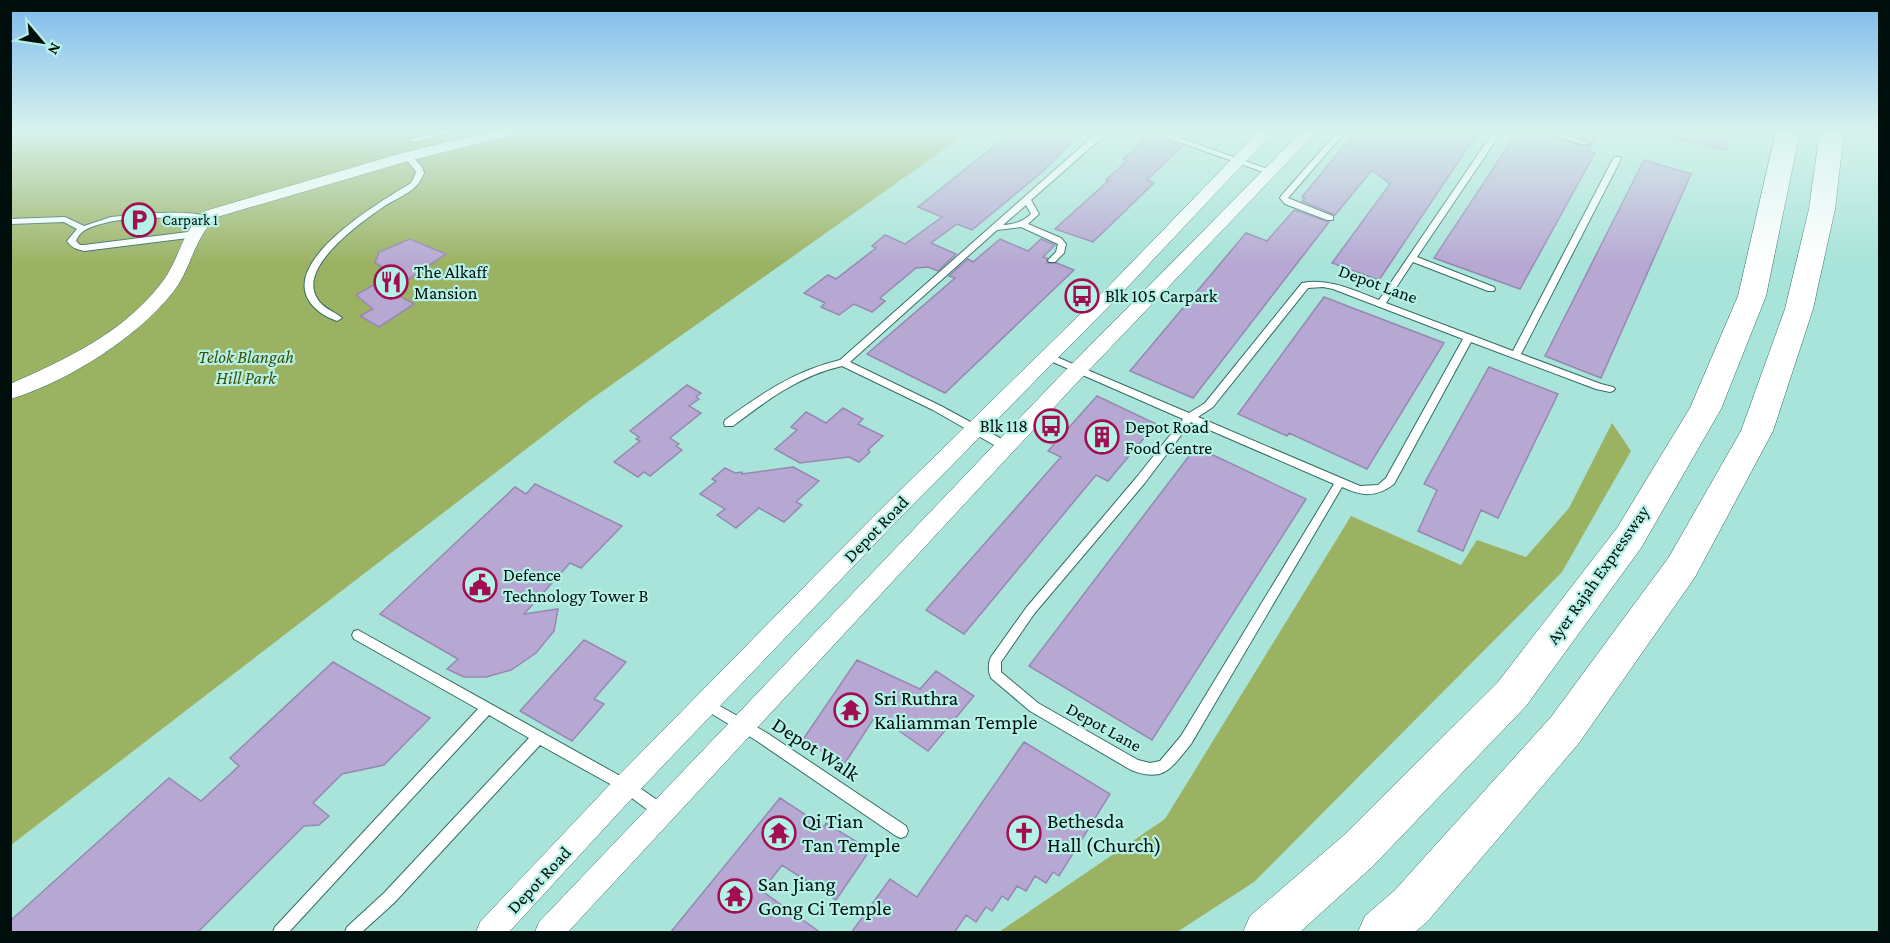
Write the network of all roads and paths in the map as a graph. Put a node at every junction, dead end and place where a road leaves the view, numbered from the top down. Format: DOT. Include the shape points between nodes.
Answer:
graph roads {
  1 [pos="329,175"];
  2 [pos="419,175"];
  3 [pos="1055,175"];
  4 [pos="1225,175"];
  5 [pos="1269,175"];
  6 [pos="1304,175"];
  7 [pos="1468,175"];
  8 [pos="1609,175"];
  9 [pos="1778,175"];
  10 [pos="1826,175"];
  11 [pos="1027,200"];
  12 [pos="206,218"];
  13 [pos="1330,218"];
  14 [pos="10,222"];
  15 [pos="1024,225"];
  16 [pos="82,228"];
  17 [pos="996,228"];
  18 [pos="196,234"];
  19 [pos="1412,258"];
  20 [pos="1052,260"];
  21 [pos="1491,289"];
  22 [pos="1381,303"];
  23 [pos="337,318"];
  24 [pos="1469,338"];
  25 [pos="1516,356"];
  26 [pos="1049,357"];
  27 [pos="843,363"];
  28 [pos="1077,370"];
  29 [pos="1610,389"];
  30 [pos="10,392"];
  31 [pos="1189,418"];
  32 [pos="729,423"];
  33 [pos="975,430"];
  34 [pos="1005,446"];
  35 [pos="1339,483"];
  36 [pos="358,636"];
  37 [pos="706,704"];
  38 [pos="487,708"];
  39 [pos="741,727"];
  40 [pos="539,737"];
  41 [pos="626,786"];
  42 [pos="661,811"];
  43 [pos="901,831"];
  44 [pos="280,933"];
  45 [pos="352,933"];
  46 [pos="490,933"];
  47 [pos="549,933"];
  48 [pos="1266,933"];
  49 [pos="1381,933"];
  1 -- 12 [label="street"];
  2 -- 23 [label="lane" via="414,184 349,229 314,263 308,279 310,295 320,308"];
  3 -- 11 [label="lane"];
  4 -- 26 [label="street, Depot Road"];
  5 -- 28 [label="street, Depot Road"];
  6 -- 13 [label="lane" via="1284,198"];
  7 -- 19 [label="lane"];
  8 -- 25 [label="lane"];
  9 -- 48 [label="highway, Ayer Rajah Expressway" via="1752,296 1706,409 1629,538 1512,694 1358,851"];
  10 -- 49 [label="highway" via="1799,309 1757,431 1682,567 1565,730 1411,906"];
  11 -- 15 [label="lane" via="1035,214"];
  11 -- 17 [label="lane"];
  12 -- 16 [label="lane" via="186,215 110,220"];
  12 -- 18 [label="street"];
  14 -- 16 [label="lane" via="65,219"];
  15 -- 17 [label="lane"];
  15 -- 20 [label="lane" via="1062,244 1060,253"];
  16 -- 18 [label="lane" via="72,237 77,247"];
  17 -- 27 [label="lane"];
  18 -- 30 [label="street" via="172,281 150,310 68,366"];
  19 -- 21 [label="lane"];
  19 -- 22 [label="lane"];
  22 -- 24 [label="lane, Depot Lane"];
  22 -- 31 [label="lane, Depot Lane" via="1330,285 1305,285 1209,405"];
  24 -- 25 [label="lane, Depot Lane"];
  24 -- 35 [label="lane" via="1390,481 1380,489 1359,490"];
  25 -- 29 [label="lane, Depot Lane"];
  26 -- 28 [label="lane"];
  26 -- 33 [label="street, Depot Road"];
  27 -- 32 [label="lane" via="790,380"];
  27 -- 33 [label="lane"];
  28 -- 31 [label="lane"];
  28 -- 34 [label="street, Depot Road"];
  31 -- 35 [label="lane"];
  31 -- 35 [label="lane, Depot Lane" via="1030,611 995,661 995,674 1034,707 1136,766 1150,770 1164,767 1186,740"];
  33 -- 34 [label="lane"];
  33 -- 37 [label="street, Depot Road"];
  34 -- 39 [label="street, Depot Road"];
  36 -- 38 [label="lane"];
  37 -- 39 [label="lane, Depot Walk"];
  37 -- 41 [label="street, Depot Road"];
  38 -- 40 [label="lane"];
  38 -- 44 [label="lane"];
  39 -- 42 [label="street, Depot Road"];
  39 -- 43 [label="lane, Depot Walk" via="762,737"];
  40 -- 41 [label="lane"];
  40 -- 45 [label="lane"];
  41 -- 42 [label="lane"];
  41 -- 46 [label="street, Depot Road"];
  42 -- 47 [label="street, Depot Road"];
}
